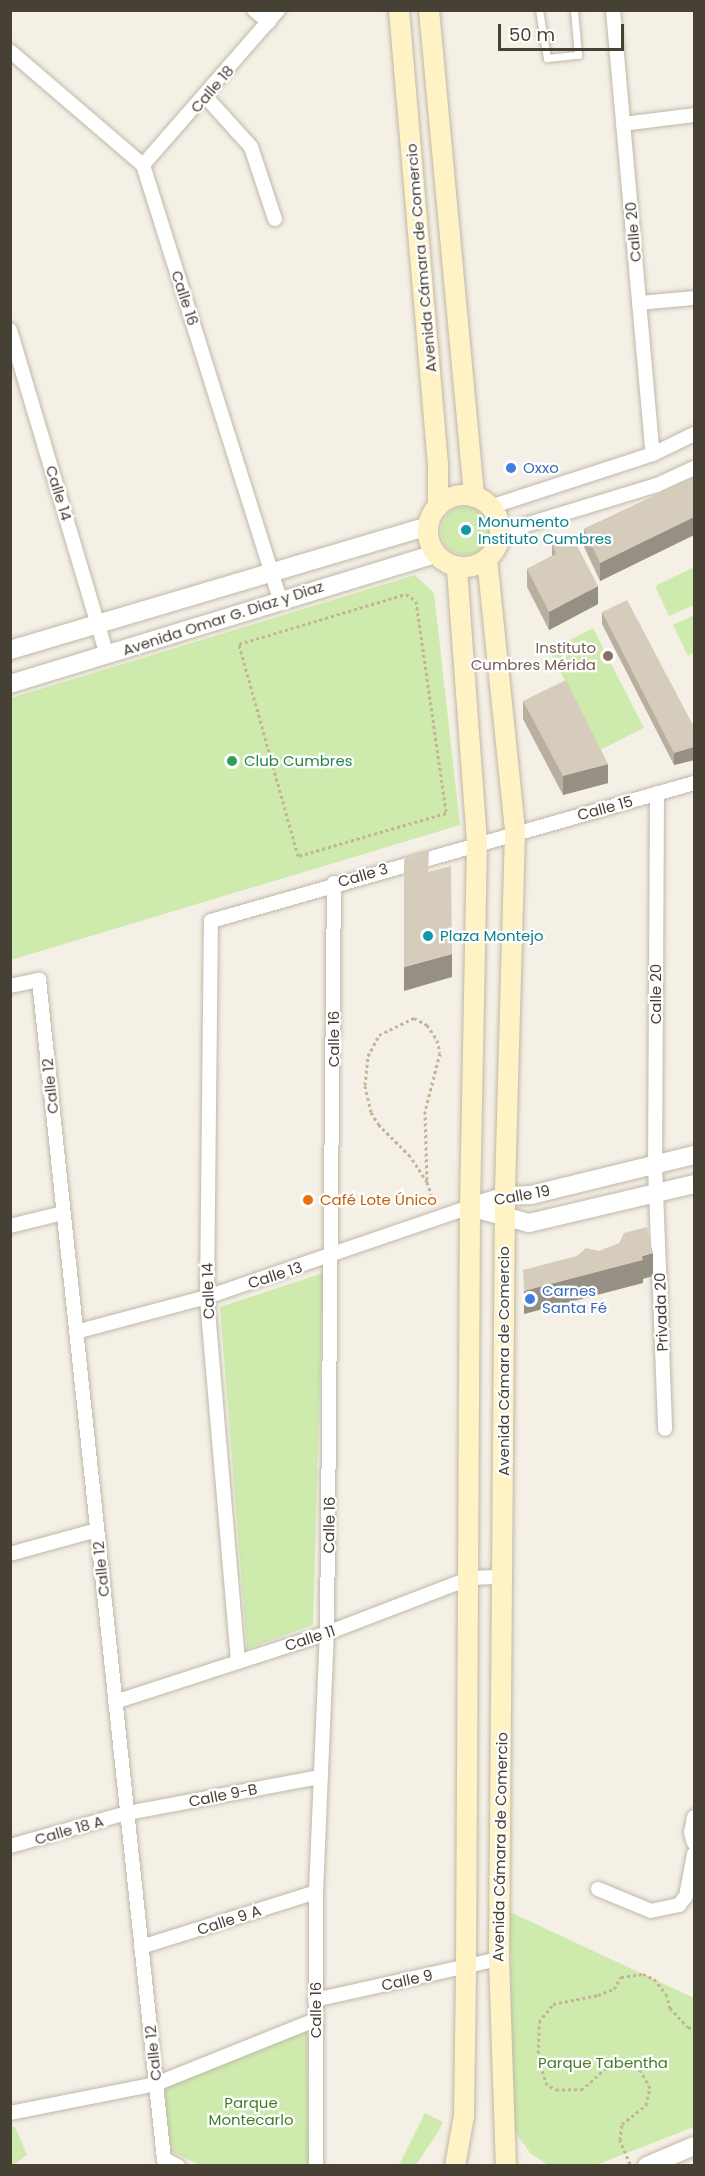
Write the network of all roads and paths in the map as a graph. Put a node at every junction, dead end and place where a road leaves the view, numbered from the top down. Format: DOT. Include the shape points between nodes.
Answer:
graph roads {
  1 [pos="254,10"];
  2 [pos="278,10"];
  3 [pos="399,10"];
  4 [pos="429,10"];
  5 [pos="539,10"];
  6 [pos="574,10"];
  7 [pos="613,10"];
  8 [pos="269,22"];
  9 [pos="10,51"];
  10 [pos="206,97"];
  11 [pos="694,115"];
  12 [pos="623,124"];
  13 [pos="143,165"];
  14 [pos="275,219"];
  15 [pos="694,298"];
  16 [pos="639,303"];
  17 [pos="10,330"];
  18 [pos="694,435"];
  19 [pos="653,454"];
  20 [pos="694,468"];
  21 [pos="482,502"];
  22 [pos="438,506"];
  23 [pos="428,526"];
  24 [pos="499,533"];
  25 [pos="436,554"];
  26 [pos="487,559"];
  27 [pos="457,567"];
  28 [pos="272,570"];
  29 [pos="280,599"];
  30 [pos="416,601"];
  31 [pos="98,622"];
  32 [pos="10,650"];
  33 [pos="107,655"];
  34 [pos="10,684"];
  35 [pos="694,783"];
  36 [pos="657,794"];
  37 [pos="515,832"];
  38 [pos="477,842"];
  39 [pos="334,884"];
  40 [pos="211,921"];
  41 [pos="10,987"];
  42 [pos="694,1155"];
  43 [pos="655,1164"];
  44 [pos="427,1182"];
  45 [pos="694,1184"];
  46 [pos="657,1194"];
  47 [pos="505,1196"];
  48 [pos="470,1207"];
  49 [pos="63,1213"];
  50 [pos="438,1218"];
  51 [pos="505,1219"];
  52 [pos="10,1226"];
  53 [pos="332,1256"];
  54 [pos="207,1297"];
  55 [pos="76,1332"];
  56 [pos="665,1429"];
  57 [pos="97,1530"];
  58 [pos="10,1554"];
  59 [pos="503,1577"];
  60 [pos="470,1578"];
  61 [pos="327,1632"];
  62 [pos="238,1661"];
  63 [pos="116,1702"];
  64 [pos="319,1777"];
  65 [pos="127,1813"];
  66 [pos="694,1817"];
  67 [pos="694,1843"];
  68 [pos="10,1846"];
  69 [pos="694,1854"];
  70 [pos="598,1889"];
  71 [pos="316,1892"];
  72 [pos="141,1947"];
  73 [pos="499,1959"];
  74 [pos="466,1968"];
  75 [pos="315,2000"];
  76 [pos="315,2020"];
  77 [pos="694,2029"];
  78 [pos="156,2084"];
  79 [pos="10,2113"];
  80 [pos="694,2146"];
  81 [pos="178,2166"];
  82 [pos="316,2166"];
  83 [pos="454,2166"];
  84 [pos="506,2166"];
  85 [pos="631,2166"];
  86 [pos="647,2166"];
  1 -- 8 [label="street"];
  2 -- 8 [label="street, Calle 18"];
  3 -- 22 [label="main road, Avenida Cámara de Comercio" via="438,462"];
  4 -- 21 [label="main road, Avenida Cámara de Comercio"];
  5 -- 6 [label="lane" via="547,58 578,55"];
  7 -- 12 [label="street, Calle 20"];
  8 -- 10 [label="street, Calle 18"];
  9 -- 13 [label="street"];
  10 -- 13 [label="street, Calle 18"];
  10 -- 14 [label="street" via="251,147"];
  11 -- 12 [label="street"];
  12 -- 16 [label="street, Calle 20"];
  13 -- 28 [label="street, Calle 16"];
  15 -- 16 [label="street"];
  16 -- 19 [label="street, Calle 20"];
  17 -- 31 [label="street, Calle 14"];
  18 -- 19 [label="street"];
  19 -- 21 [label="street"];
  20 -- 24 [label="street" via="657,485"];
  21 -- 22 [label="main road" via="455,497"];
  21 -- 24 [label="main road"];
  22 -- 23 [label="main road"];
  23 -- 25 [label="main road" via="429,541"];
  23 -- 28 [label="street, Avenida Omar G. Diaz y Diaz"];
  24 -- 26 [label="main road"];
  25 -- 27 [label="main road"];
  25 -- 29 [label="street, Avenida Omar G. Diaz y Diaz"];
  26 -- 27 [label="main road"];
  26 -- 37 [label="main road, Avenida Cámara de Comercio"];
  27 -- 38 [label="main road"];
  28 -- 29 [label="street, Calle 16"];
  28 -- 31 [label="street, Avenida Omar G. Diaz y Diaz"];
  29 -- 33 [label="street, Avenida Omar G. Diaz y Diaz"];
  30 -- 30 [label="path" via="446,813 298,856 239,644 406,594"];
  31 -- 32 [label="street, Avenida Omar G. Diaz y Diaz"];
  31 -- 33 [label="street, Calle 14"];
  33 -- 34 [label="street, Avenida Omar G. Diaz y Diaz"];
  35 -- 36 [label="street, Calle 15"];
  36 -- 37 [label="street, Calle 15"];
  36 -- 43 [label="street, Calle 20"];
  37 -- 38 [label="street, Calle 3"];
  37 -- 47 [label="main road, Avenida Cámara de Comercio"];
  38 -- 39 [label="street, Calle 3"];
  38 -- 48 [label="main road"];
  39 -- 40 [label="street, Calle 3"];
  39 -- 53 [label="street, Calle 16"];
  40 -- 54 [label="street, Calle 14"];
  41 -- 49 [label="street, Calle 12" via="39,980"];
  42 -- 43 [label="street, Calle 19"];
  43 -- 46 [label="street, Calle 20"];
  43 -- 47 [label="street, Calle 19" via="531,1195"];
  44 -- 44 [label="path" via="425,1110 440,1053 427,1025 414,1018 380,1035 368,1056 365,1085 371,1112 379,1125 410,1156"];
  44 -- 50 [label="path"];
  45 -- 46 [label="street, Calle 19"];
  46 -- 51 [label="street, Calle 19" via="529,1223"];
  46 -- 56 [label="street, Privada 20"];
  47 -- 48 [label="street, Calle 19"];
  47 -- 51 [label="main road, Avenida Cámara de Comercio"];
  48 -- 50 [label="street, Calle 13"];
  48 -- 51 [label="street, Calle 19"];
  48 -- 60 [label="main road"];
  49 -- 52 [label="street"];
  49 -- 55 [label="street, Calle 12"];
  50 -- 53 [label="street, Calle 13"];
  51 -- 59 [label="main road, Avenida Cámara de Comercio"];
  53 -- 54 [label="street, Calle 13"];
  53 -- 61 [label="street, Calle 16"];
  54 -- 55 [label="street, Calle 13"];
  54 -- 62 [label="street, Calle 14"];
  55 -- 57 [label="street, Calle 12"];
  57 -- 58 [label="street"];
  57 -- 63 [label="street, Calle 12"];
  59 -- 60 [label="street, Calle 11"];
  59 -- 73 [label="main road, Avenida Cámara de Comercio"];
  60 -- 61 [label="street, Calle 11"];
  60 -- 74 [label="main road"];
  61 -- 62 [label="street, Calle 11"];
  61 -- 64 [label="street, Calle 16"];
  62 -- 63 [label="street, Calle 11"];
  63 -- 65 [label="street, Calle 12"];
  64 -- 65 [label="street, Calle 9-B"];
  64 -- 71 [label="street, Calle 16"];
  65 -- 68 [label="street, Calle 18 A"];
  65 -- 72 [label="street, Calle 12"];
  66 -- 67 [label="street"];
  69 -- 70 [label="street" via="686,1896 679,1905 651,1911"];
  71 -- 72 [label="street, Calle 9 A"];
  71 -- 75 [label="street, Calle 16"];
  72 -- 78 [label="street, Calle 12"];
  73 -- 74 [label="street, Calle 9"];
  73 -- 84 [label="main road, Avenida Cámara de Comercio"];
  74 -- 75 [label="street, Calle 9"];
  74 -- 83 [label="main road" via="464,2116"];
  75 -- 76 [label="street, Calle 16"];
  76 -- 78 [label="street"];
  76 -- 82 [label="street, Calle 16"];
  77 -- 85 [label="path" via="670,2008 666,1994 654,1979 642,1974 621,1977 614,1989 598,1995 554,2004 539,2022 538,2059 547,2085 558,2090 583,2089 606,2068 628,2062 641,2071 650,2088 646,2104 622,2124 620,2140"];
  78 -- 79 [label="street"];
  78 -- 81 [label="street, Calle 12" via="164,2159"];
  80 -- 86 [label="street"];
}
